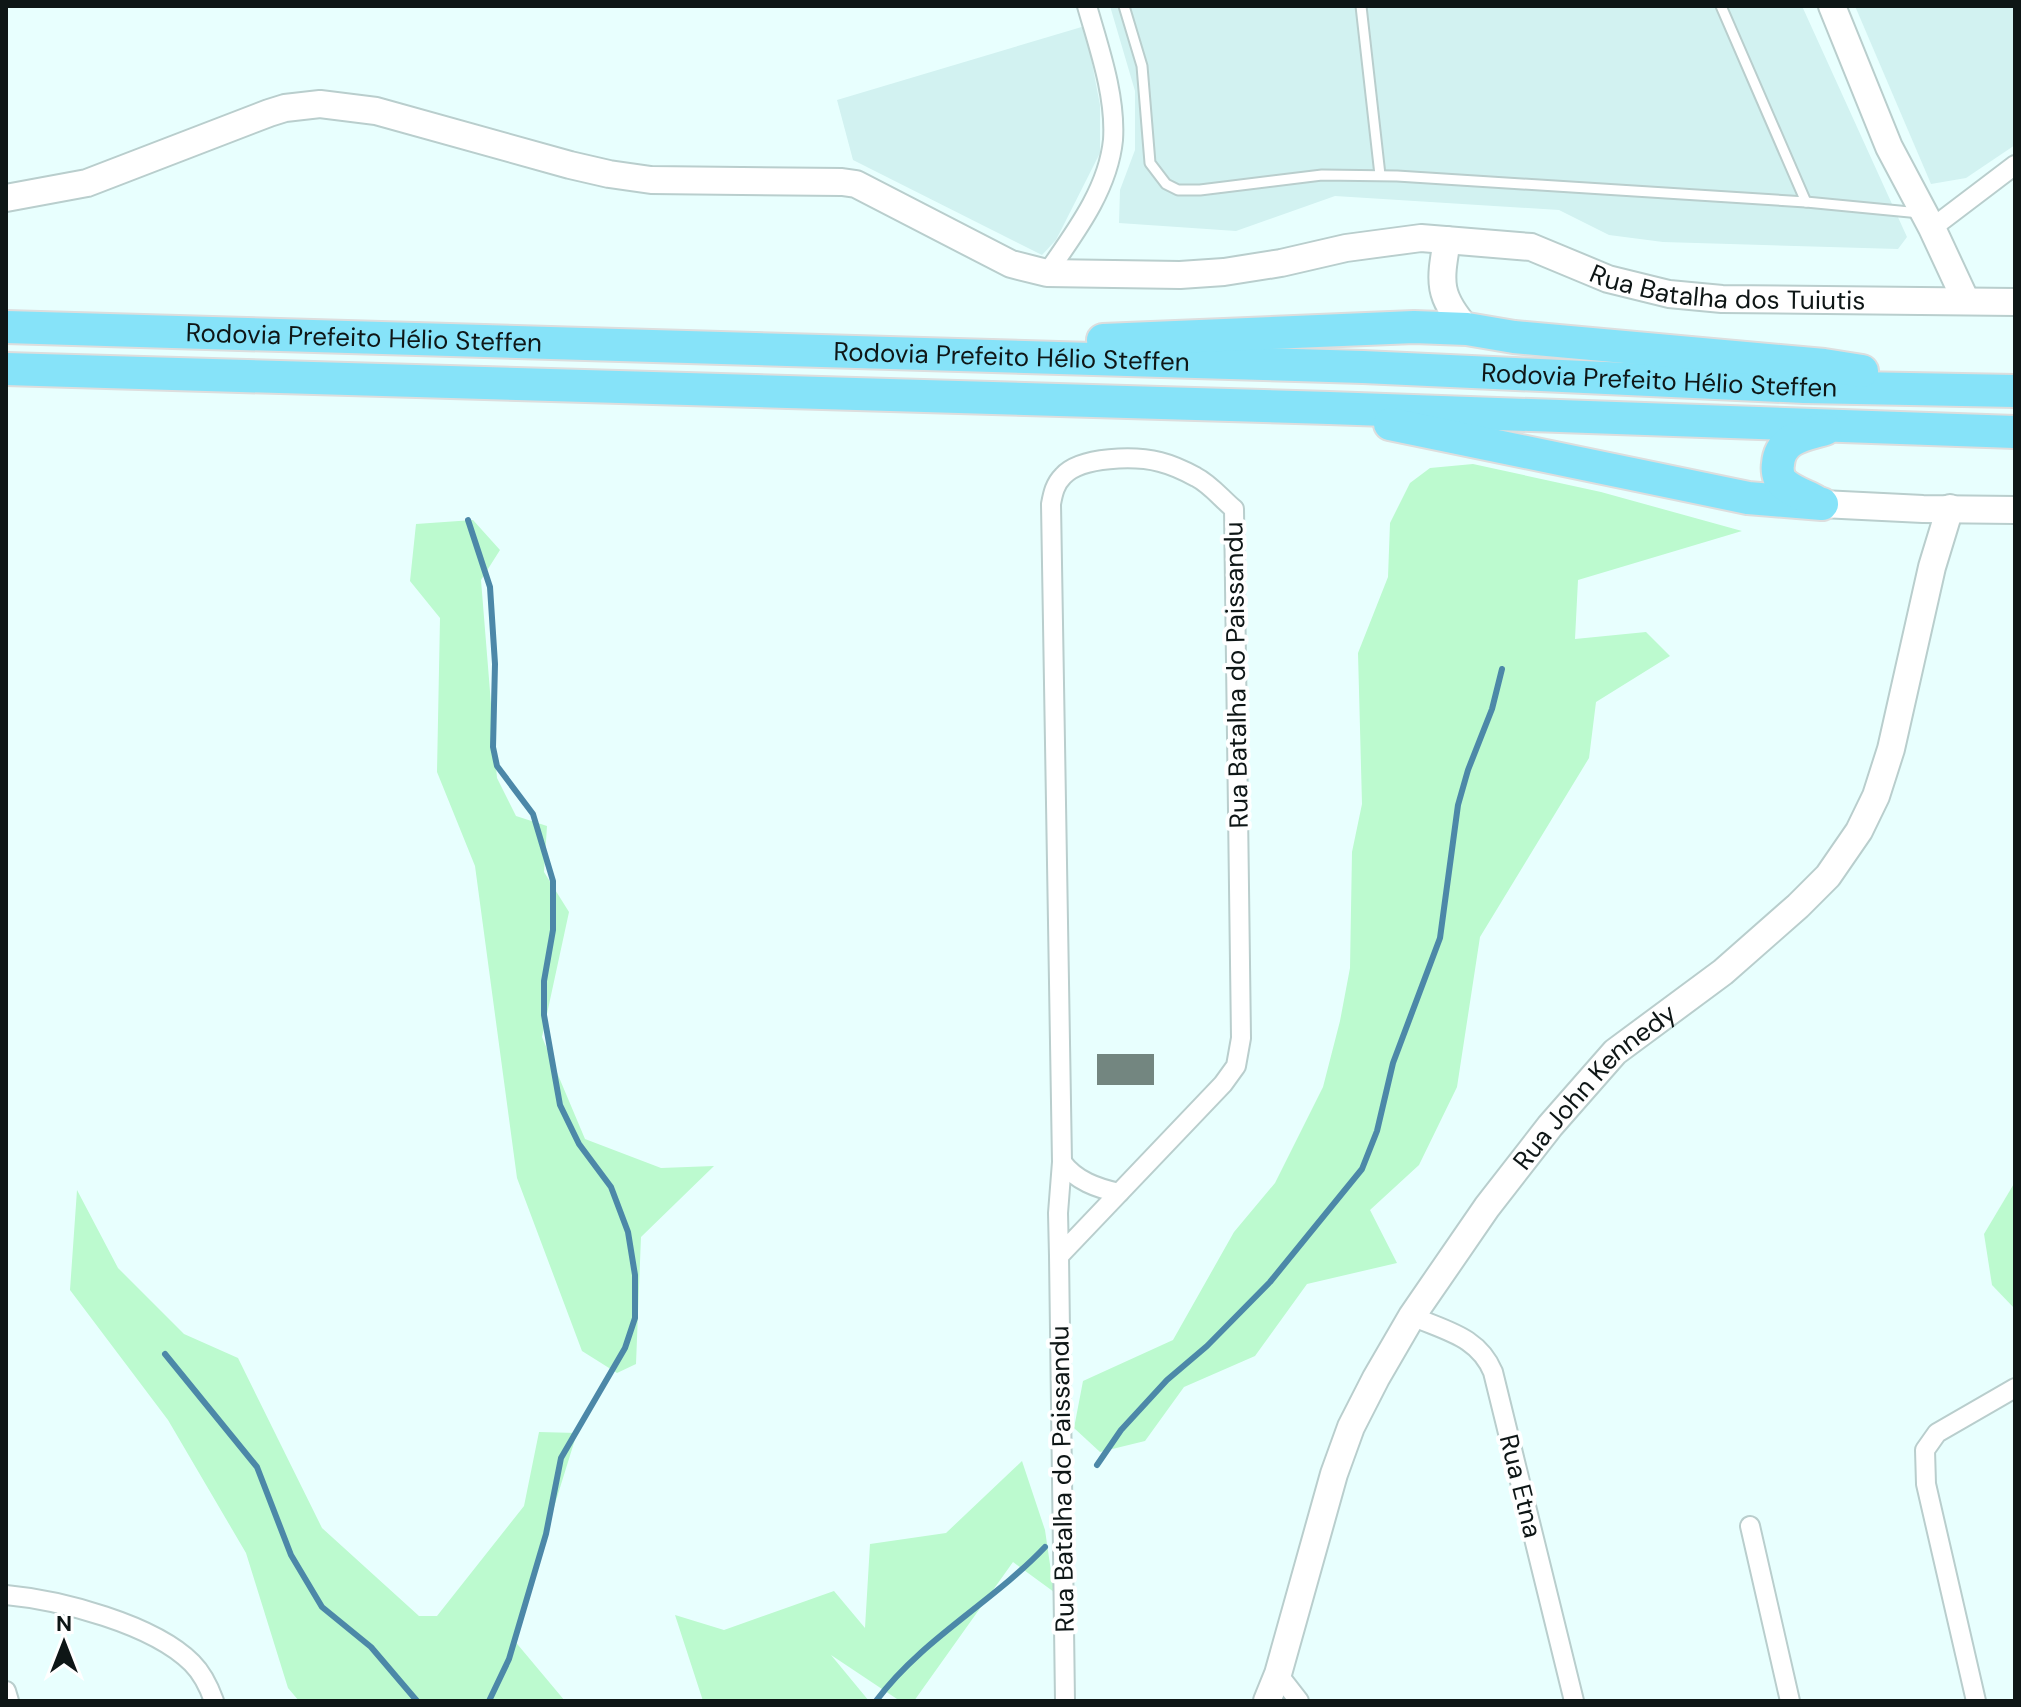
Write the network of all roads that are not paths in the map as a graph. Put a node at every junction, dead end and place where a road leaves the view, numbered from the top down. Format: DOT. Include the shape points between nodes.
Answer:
graph roads {
  1 [pos="1087,6"];
  2 [pos="1124,6"];
  3 [pos="1361,6"];
  4 [pos="1721,6"];
  5 [pos="1832,6"];
  6 [pos="2014,167"];
  7 [pos="1380,175"];
  8 [pos="6,198"];
  9 [pos="1806,202"];
  10 [pos="1928,220"];
  11 [pos="1447,240"];
  12 [pos="1047,273"];
  13 [pos="1441,288"];
  14 [pos="1966,301"];
  15 [pos="2015,302"];
  16 [pos="6,327"];
  17 [pos="1414,327"];
  18 [pos="1467,329"];
  19 [pos="742,349"];
  20 [pos="6,369"];
  21 [pos="1975,390"];
  22 [pos="2015,391"];
  23 [pos="1329,408"];
  24 [pos="1836,426"];
  25 [pos="2015,432"];
  26 [pos="1822,504"];
  27 [pos="1950,508"];
  28 [pos="2015,510"];
  29 [pos="1062,1162"];
  30 [pos="1119,1193"];
  31 [pos="1059,1256"];
  32 [pos="1412,1316"];
  33 [pos="2015,1388"];
  34 [pos="1750,1526"];
  35 [pos="6,1595"];
  36 [pos="1278,1674"];
  37 [pos="6,1691"];
  38 [pos="9,1701"];
  39 [pos="214,1701"];
  40 [pos="1065,1701"];
  41 [pos="1267,1701"];
  42 [pos="1299,1701"];
  43 [pos="1574,1701"];
  44 [pos="1790,1701"];
  45 [pos="1976,1701"];
  1 -- 12 [label="street" via="1104,68 1113,140 1083,222"];
  2 -- 7 [label="lane" via="1142,66 1150,163 1166,184 1200,190 1322,175"];
  3 -- 7 [label="lane"];
  4 -- 9 [label="lane"];
  5 -- 10 [label="street" via="1889,147"];
  6 -- 10 [label="street"];
  7 -- 9 [label="lane"];
  8 -- 12 [label="street, Rua Batalha dos Tuiutis" via="87,183 269,113 320,104 376,111 609,174 664,181 856,184 1011,264"];
  9 -- 10 [label="lane"];
  10 -- 14 [label="street"];
  11 -- 12 [label="street, Rua Batalha dos Tuiutis" via="1421,238 1346,248 1224,272"];
  11 -- 13 [label="street"];
  11 -- 14 [label="street, Rua Batalha dos Tuiutis" via="1531,247 1608,279 1669,294"];
  13 -- 17 [label="street"];
  13 -- 18 [label="street"];
  14 -- 15 [label="street, Rua Batalha dos Tuiutis"];
  16 -- 19 [label="highway, Rodovia Prefeito Hélio Steffen"];
  17 -- 18 [label="highway"];
  17 -- 19 [label="highway"];
  18 -- 21 [label="highway" via="1824,365"];
  19 -- 21 [label="highway, Rodovia Prefeito Hélio Steffen"];
  20 -- 23 [label="highway, Rodovia Prefeito Hélio Steffen"];
  21 -- 22 [label="highway, Rodovia Prefeito Hélio Steffen"];
  23 -- 24 [label="highway, Rodovia Prefeito Hélio Steffen"];
  23 -- 26 [label="highway" via="1733,495"];
  24 -- 25 [label="highway, Rodovia Prefeito Hélio Steffen"];
  24 -- 26 [label="highway" via="1787,443 1778,461 1782,482"];
  26 -- 27 [label="street"];
  27 -- 28 [label="street"];
  27 -- 32 [label="street, Rua John Kennedy" via="1891,749 1859,831 1828,876 1798,906 1723,972 1615,1052 1487,1207"];
  29 -- 30 [label="street" via="1087,1183"];
  29 -- 30 [label="street, Rua Batalha do Paissandu" via="1051,504 1054,488 1074,467 1127,458 1162,462 1199,478 1234,509 1241,1038 1236,1066 1223,1084"];
  29 -- 31 [label="street, Rua Batalha do Paissandu"];
  30 -- 31 [label="street, Rua Batalha do Paissandu"];
  31 -- 40 [label="street, Rua Batalha do Paissandu"];
  32 -- 36 [label="street, Rua John Kennedy" via="1351,1427"];
  32 -- 43 [label="street, Rua Etna" via="1469,1340 1493,1372"];
  33 -- 45 [label="street" via="1937,1433 1925,1450 1926,1484"];
  34 -- 44 [label="street"];
  35 -- 39 [label="street" via="35,1598 137,1628 193,1664"];
  36 -- 41 [label="street, Rua John Kennedy"];
  36 -- 42 [label="street"];
  37 -- 38 [label="street"];
}
